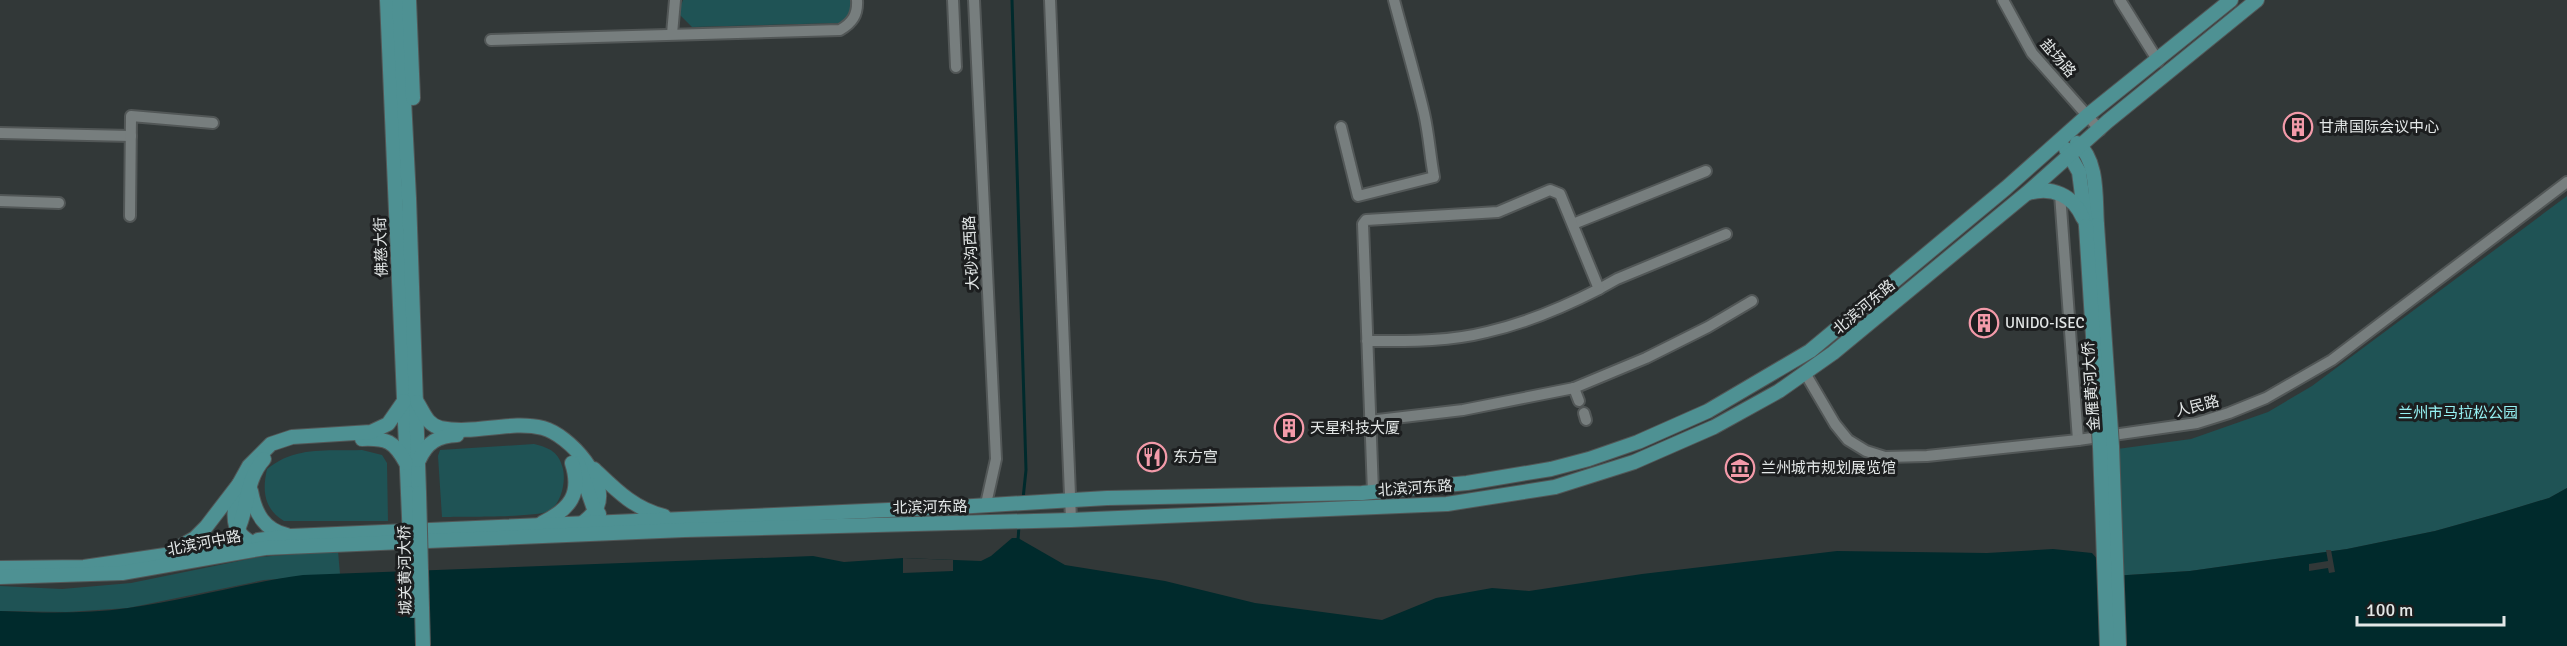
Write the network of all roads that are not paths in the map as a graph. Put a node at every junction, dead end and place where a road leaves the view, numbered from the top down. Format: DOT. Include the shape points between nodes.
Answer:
graph roads {
  1 [pos="379,0"];
  2 [pos="387,0"];
  3 [pos="399,0"];
  4 [pos="409,0"];
  5 [pos="675,0"];
  6 [pos="857,0"];
  7 [pos="953,0"];
  8 [pos="974,0"];
  9 [pos="1050,0"];
  10 [pos="1394,0"];
  11 [pos="2003,0"];
  12 [pos="2120,0"];
  13 [pos="2231,0"];
  14 [pos="2257,0"];
  15 [pos="672,34"];
  16 [pos="491,40"];
  17 [pos="2158,61"];
  18 [pos="956,67"];
  19 [pos="2088,116"];
  20 [pos="213,123"];
  21 [pos="1341,127"];
  22 [pos="2100,130"];
  23 [pos="0,133"];
  24 [pos="131,135"];
  25 [pos="2063,137"];
  26 [pos="2077,151"];
  27 [pos="1706,171"];
  28 [pos="2567,183"];
  29 [pos="2027,193"];
  30 [pos="2060,194"];
  31 [pos="402,199"];
  32 [pos="0,201"];
  33 [pos="59,203"];
  34 [pos="130,216"];
  35 [pos="1573,224"];
  36 [pos="2092,225"];
  37 [pos="1726,234"];
  38 [pos="1599,289"];
  39 [pos="1752,301"];
  40 [pos="406,305"];
  41 [pos="1366,341"];
  42 [pos="1805,373"];
  43 [pos="1574,388"];
  44 [pos="410,401"];
  45 [pos="1579,401"];
  46 [pos="1369,421"];
  47 [pos="2078,440"];
  48 [pos="568,452"];
  49 [pos="584,458"];
  50 [pos="412,463"];
  51 [pos="245,486"];
  52 [pos="1373,492"];
  53 [pos="414,493"];
  54 [pos="1064,501"];
  55 [pos="986,504"];
  56 [pos="595,510"];
  57 [pos="680,519"];
  58 [pos="1065,520"];
  59 [pos="609,522"];
  60 [pos="582,523"];
  61 [pos="538,525"];
  62 [pos="640,532"];
  63 [pos="291,536"];
  64 [pos="414,536"];
  65 [pos="553,536"];
  66 [pos="242,537"];
  67 [pos="228,545"];
  68 [pos="265,548"];
  69 [pos="150,558"];
  70 [pos="193,560"];
  71 [pos="0,568"];
  72 [pos="0,577"];
  73 [pos="414,646"];
  74 [pos="423,646"];
  75 [pos="2107,646"];
  76 [pos="2119,646"];
  1 -- 40 [label="main road" via="392,271"];
  2 -- 31 [label="main road, 佛慈大街"];
  3 -- 31 [label="main road, 佛慈大街"];
  4 -- 40 [label="main road" via="418,273"];
  5 -- 15 [label="street"];
  6 -- 15 [label="street" via="858,9 851,24 840,30"];
  7 -- 18 [label="street"];
  8 -- 55 [label="street, 大砂沟西路" via="996,459"];
  9 -- 54 [label="street"];
  10 -- 21 [label="street" via="1423,111 1434,177 1359,196"];
  11 -- 19 [label="street, 盐场路" via="2032,53"];
  12 -- 17 [label="street"];
  13 -- 17 [label="main road, 北滨河东路"];
  14 -- 22 [label="main road, 北滨河东路"];
  15 -- 16 [label="street"];
  17 -- 19 [label="main road, 北滨河东路"];
  19 -- 22 [label="street, 盐场路"];
  19 -- 25 [label="main road, 北滨河东路"];
  20 -- 24 [label="street" via="131,116"];
  22 -- 26 [label="main road, 北滨河东路"];
  23 -- 24 [label="street"];
  24 -- 34 [label="street"];
  25 -- 26 [label="main road"];
  25 -- 52 [label="main road, 北滨河东路" via="1810,351 1708,411 1638,442 1551,469 1422,489"];
  26 -- 29 [label="main road, 北滨河东路"];
  26 -- 36 [label="main road"];
  27 -- 35 [label="street"];
  28 -- 47 [label="street, 人民路" via="2332,360 2266,398 2197,423"];
  29 -- 30 [label="main road" via="2043,190"];
  29 -- 42 [label="main road, 北滨河东路"];
  30 -- 36 [label="main road" via="2074,203"];
  30 -- 47 [label="street"];
  31 -- 40 [label="main road, 佛慈大街"];
  32 -- 33 [label="street"];
  35 -- 38 [label="street"];
  35 -- 41 [label="street" via="1560,194 1550,190 1498,212 1366,220"];
  36 -- 75 [label="main road, 金雁黄河大侨, bridge"];
  36 -- 76 [label="main road, 金雁黄河大侨, bridge" via="2112,446"];
  37 -- 38 [label="street"];
  38 -- 41 [label="street" via="1566,306 1486,333 1426,341"];
  39 -- 43 [label="street" via="1646,358"];
  40 -- 44 [label="main road, 佛慈大街"];
  41 -- 46 [label="street"];
  42 -- 47 [label="street, 人民路" via="1848,440 1866,452 1886,457"];
  42 -- 58 [label="main road, 北滨河东路" via="1714,427 1634,462 1555,487 1447,504"];
  43 -- 45 [label="street"];
  43 -- 46 [label="street" via="1463,410"];
  44 -- 49 [label="main road" via="428,422 452,429 540,427 557,433"];
  44 -- 50 [label="main road, 佛慈大街"];
  44 -- 51 [label="main road" via="388,424 371,432 292,436 271,444 249,466"];
  46 -- 52 [label="street"];
  48 -- 50 [label="main road" via="558,443 536,435 452,435 429,444"];
  48 -- 56 [label="main road" via="581,468"];
  48 -- 61 [label="main road" via="574,496 558,515"];
  49 -- 56 [label="main road" via="599,490"];
  49 -- 57 [label="main road" via="636,506 648,513"];
  50 -- 51 [label="main road" via="392,443 381,439 300,442 269,453"];
  50 -- 53 [label="main road, 佛慈大街"];
  51 -- 63 [label="main road" via="267,527"];
  51 -- 66 [label="main road"];
  51 -- 69 [label="main road" via="195,538"];
  52 -- 54 [label="main road, 北滨河东路"];
  53 -- 73 [label="main road, 城关黄河大桥, bridge"];
  53 -- 74 [label="main road, 城关黄河大桥, bridge"];
  54 -- 55 [label="main road, 北滨河东路"];
  54 -- 58 [label="street"];
  55 -- 57 [label="main road, 北滨河东路"];
  56 -- 59 [label="main road"];
  56 -- 60 [label="main road"];
  57 -- 59 [label="main road, 北滨河东路"];
  58 -- 62 [label="main road, 北滨河东路"];
  59 -- 60 [label="main road, 北滨河东路"];
  59 -- 62 [label="main road" via="617,528"];
  60 -- 61 [label="main road, 北滨河东路"];
  60 -- 65 [label="main road"];
  61 -- 64 [label="main road, 北滨河东路"];
  62 -- 65 [label="main road, 北滨河东路"];
  63 -- 64 [label="main road, 北滨河中路"];
  63 -- 66 [label="main road, 北滨河中路"];
  64 -- 65 [label="main road, 北滨河东路"];
  64 -- 68 [label="main road, 北滨河中路"];
  66 -- 67 [label="main road, 北滨河中路"];
  66 -- 68 [label="main road"];
  67 -- 69 [label="main road, 北滨河中路"];
  67 -- 70 [label="main road" via="211,556"];
  68 -- 70 [label="main road, 北滨河中路"];
  69 -- 71 [label="main road, 北滨河中路" via="84,567"];
  70 -- 72 [label="main road, 北滨河中路" via="122,573"];
}
